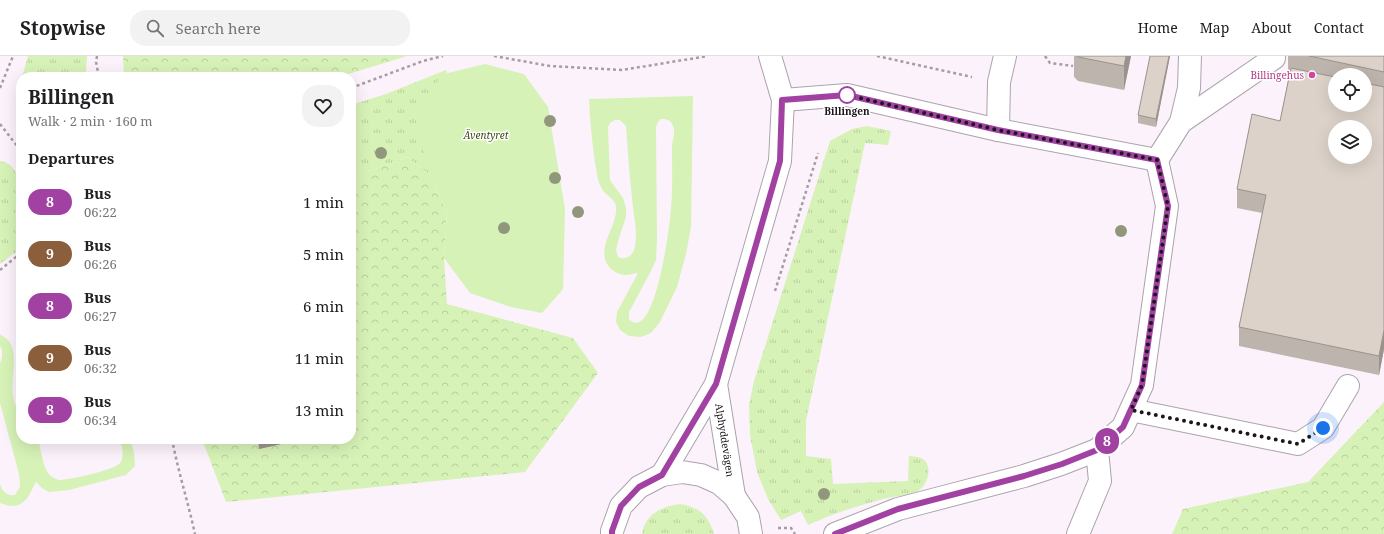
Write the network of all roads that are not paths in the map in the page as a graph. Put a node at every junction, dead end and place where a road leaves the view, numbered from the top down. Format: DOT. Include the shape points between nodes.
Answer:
graph roads {
  1 [pos="770,56"];
  2 [pos="1005,56"];
  3 [pos="1190,56"];
  4 [pos="1274,58"];
  5 [pos="782,100"];
  6 [pos="1182,122"];
  7 [pos="998,130"];
  8 [pos="1157,160"];
  9 [pos="716,384"];
  10 [pos="1348,386"];
  11 [pos="1131,410"];
  12 [pos="1097,450"];
  13 [pos="662,475"];
  14 [pos="734,496"];
  15 [pos="612,534"];
  16 [pos="751,534"];
  17 [pos="835,534"];
  18 [pos="1078,534"];
  1 -- 5 [label="street, Alphyddevägen"];
  2 -- 7 [label="street" via="999,82"];
  3 -- 6 [label="street" via="1189,88"];
  4 -- 6 [label="street"];
  5 -- 7 [label="street" via="847,95"];
  5 -- 9 [label="street, Alphyddevägen" via="780,161"];
  6 -- 8 [label="street"];
  7 -- 8 [label="street"];
  8 -- 11 [label="street" via="1168,206 1142,385"];
  9 -- 13 [label="street, Alphyddevägen"];
  9 -- 14 [label="street, Alphyddevägen"];
  10 -- 11 [label="street" via="1323,428 1298,444"];
  11 -- 12 [label="street" via="1123,427"];
  12 -- 17 [label="street" via="1024,476 898,509"];
  12 -- 18 [label="street" via="1100,481"];
  13 -- 14 [label="street" via="682,472 701,475 719,483"];
  13 -- 15 [label="street" via="639,487 621,506"];
  14 -- 16 [label="street" via="748,517"];
}
